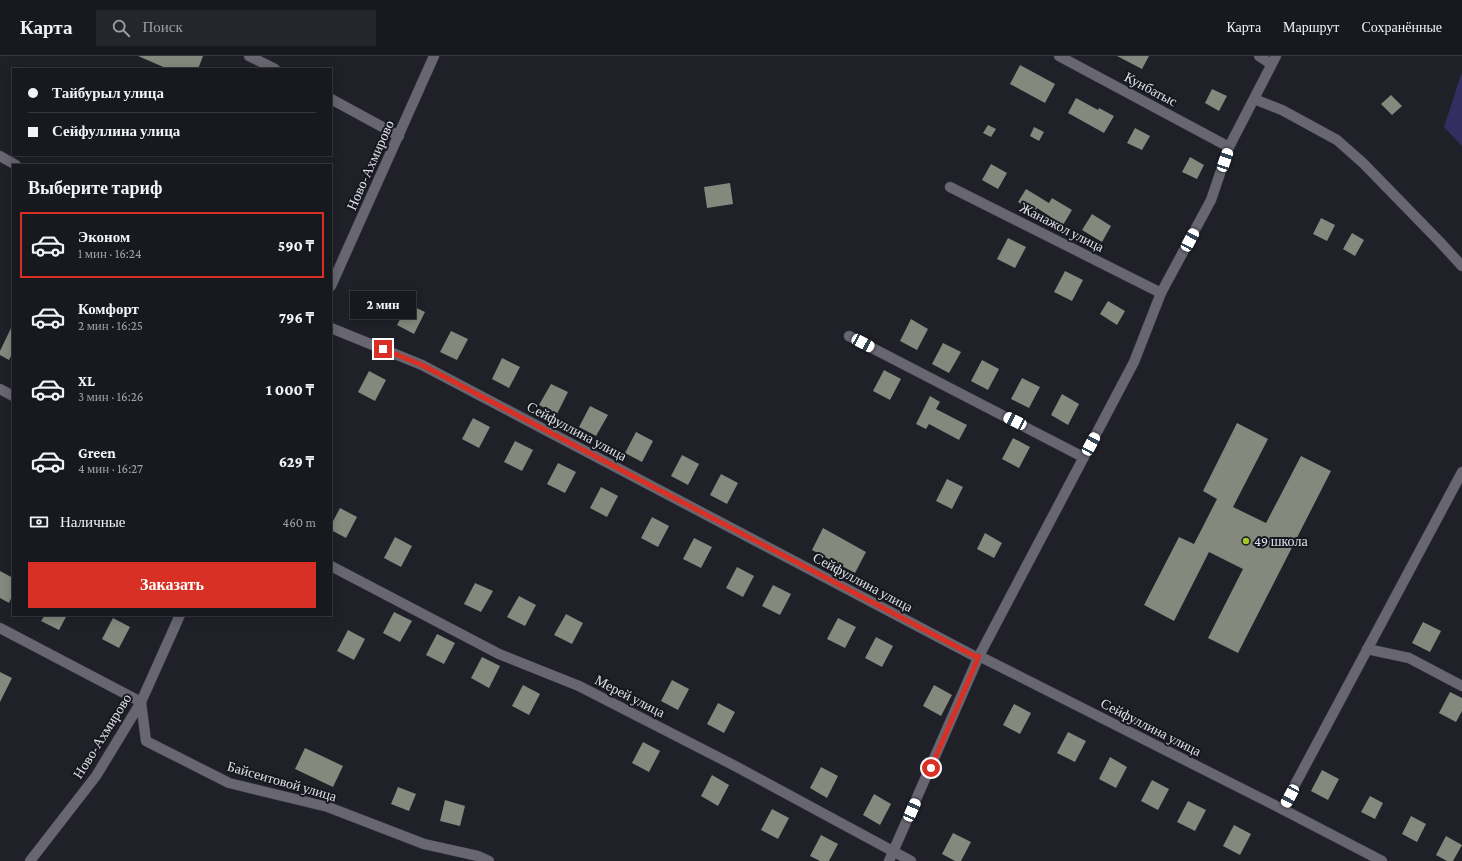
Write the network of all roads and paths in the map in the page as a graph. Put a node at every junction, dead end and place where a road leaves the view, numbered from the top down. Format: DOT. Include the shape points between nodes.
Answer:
graph roads {
  1 [pos="249,56"];
  2 [pos="434,56"];
  3 [pos="1059,56"];
  4 [pos="1259,56"];
  5 [pos="1274,60"];
  6 [pos="273,68"];
  7 [pos="1254,99"];
  8 [pos="332,100"];
  9 [pos="399,136"];
  10 [pos="1230,147"];
  11 [pos="0,156"];
  12 [pos="14,164"];
  13 [pos="950,187"];
  14 [pos="1462,266"];
  15 [pos="332,284"];
  16 [pos="1161,293"];
  17 [pos="332,328"];
  18 [pos="849,336"];
  19 [pos="0,389"];
  20 [pos="12,395"];
  21 [pos="1084,457"];
  22 [pos="1462,472"];
  23 [pos="1457,490"];
  24 [pos="332,567"];
  25 [pos="180,616"];
  26 [pos="0,628"];
  27 [pos="1367,649"];
  28 [pos="979,656"];
  29 [pos="1462,686"];
  30 [pos="141,702"];
  31 [pos="1282,809"];
  32 [pos="894,852"];
  33 [pos="1380,860"];
  34 [pos="30,861"];
  35 [pos="489,861"];
  36 [pos="889,861"];
  37 [pos="911,861"];
  1 -- 6 [label="street"];
  2 -- 9 [label="street, Ново-Ахмирово"];
  3 -- 10 [label="street, Кунбатыс"];
  4 -- 5 [label="street"];
  5 -- 7 [label="street"];
  7 -- 10 [label="street"];
  7 -- 14 [label="street" via="1282,110 1337,140 1363,163"];
  8 -- 9 [label="street"];
  9 -- 15 [label="street, Ново-Ахмирово"];
  10 -- 16 [label="street" via="1211,200"];
  11 -- 12 [label="street"];
  13 -- 16 [label="street, Жанажол улица"];
  16 -- 21 [label="street" via="1134,362"];
  17 -- 28 [label="street, Сейфуллина улица" via="422,365 978,658"];
  18 -- 21 [label="street"];
  19 -- 20 [label="street"];
  21 -- 28 [label="street"];
  22 -- 23 [label="street"];
  23 -- 27 [label="street"];
  24 -- 32 [label="street, Мерей улица" via="499,654 586,689"];
  25 -- 30 [label="street, Ново-Ахмирово"];
  26 -- 30 [label="street"];
  27 -- 29 [label="street" via="1409,658"];
  27 -- 31 [label="street"];
  28 -- 31 [label="street, Сейфуллина улица"];
  28 -- 32 [label="street"];
  30 -- 34 [label="street, Ново-Ахмирово" via="96,776"];
  30 -- 35 [label="street, Байсеитовой улица" via="146,740 229,783 328,807 424,844 478,856"];
  31 -- 33 [label="street, Сейфуллина улица"];
  32 -- 36 [label="street"];
  32 -- 37 [label="street, Мерей улица"];
}
